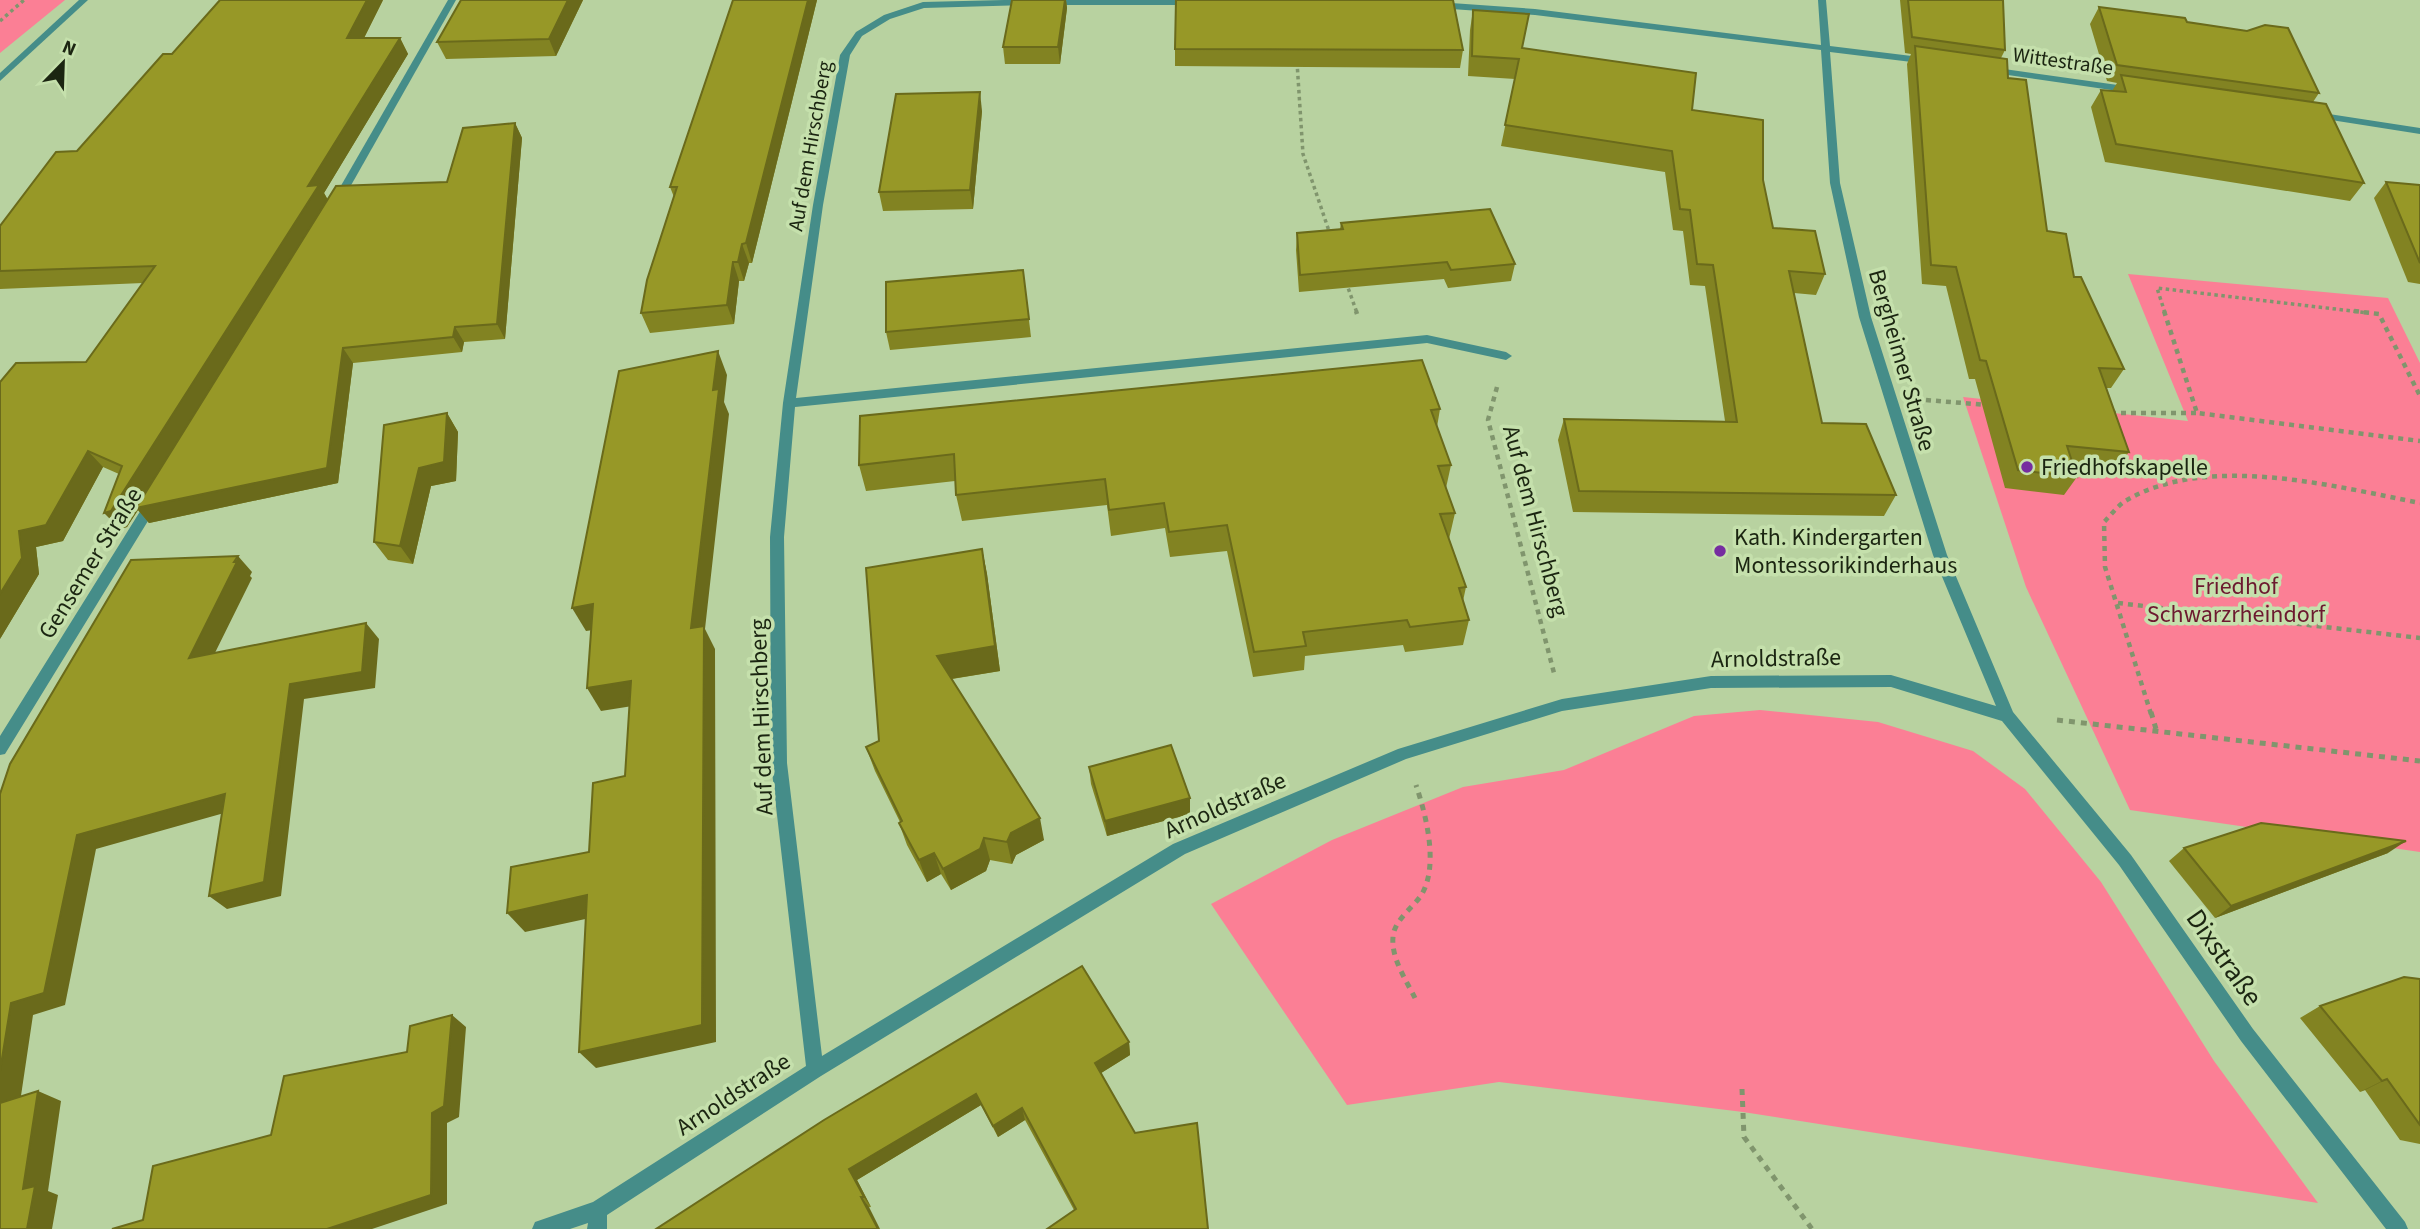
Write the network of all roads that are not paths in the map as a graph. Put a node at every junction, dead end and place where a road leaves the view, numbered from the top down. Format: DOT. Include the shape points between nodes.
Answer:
graph roads {
  1 [pos="84,0"];
  2 [pos="452,0"];
  3 [pos="1822,0"];
  4 [pos="1199,2"];
  5 [pos="1427,4"];
  6 [pos="1825,47"];
  7 [pos="1934,62"];
  8 [pos="1975,68"];
  9 [pos="0,78"];
  10 [pos="2138,90"];
  11 [pos="2301,113"];
  12 [pos="2420,131"];
  13 [pos="327,219"];
  14 [pos="1506,356"];
  15 [pos="789,403"];
  16 [pos="160,490"];
  17 [pos="2007,716"];
  18 [pos="0,750"];
  19 [pos="815,1070"];
  20 [pos="598,1219"];
  21 [pos="542,1229"];
  22 [pos="2399,1229"];
  1 -- 9 [label="street"];
  2 -- 13 [label="street"];
  3 -- 6 [label="street, Bergheimer Straße"];
  4 -- 15 [label="street, Auf dem Hirschberg" via="923,5 887,17 859,34 845,55"];
  5 -- 6 [label="street" via="1535,12"];
  6 -- 7 [label="street"];
  6 -- 17 [label="street, Bergheimer Straße" via="1835,183 1865,317 1940,555"];
  8 -- 10 [label="street, Wittestraße"];
  11 -- 12 [label="street"];
  14 -- 15 [label="street" via="1427,339"];
  15 -- 19 [label="street, Auf dem Hirschberg" via="777,537 779,763"];
  16 -- 18 [label="street, Gensemer Straße"];
  17 -- 19 [label="street, Arnoldstraße" via="1891,681 1711,682 1562,705 1402,754 1179,849"];
  17 -- 22 [label="street, Dixstraße" via="2125,860 2247,1035"];
  19 -- 20 [label="street, Arnoldstraße"];
  20 -- 21 [label="street, Arnoldstraße"];
}
